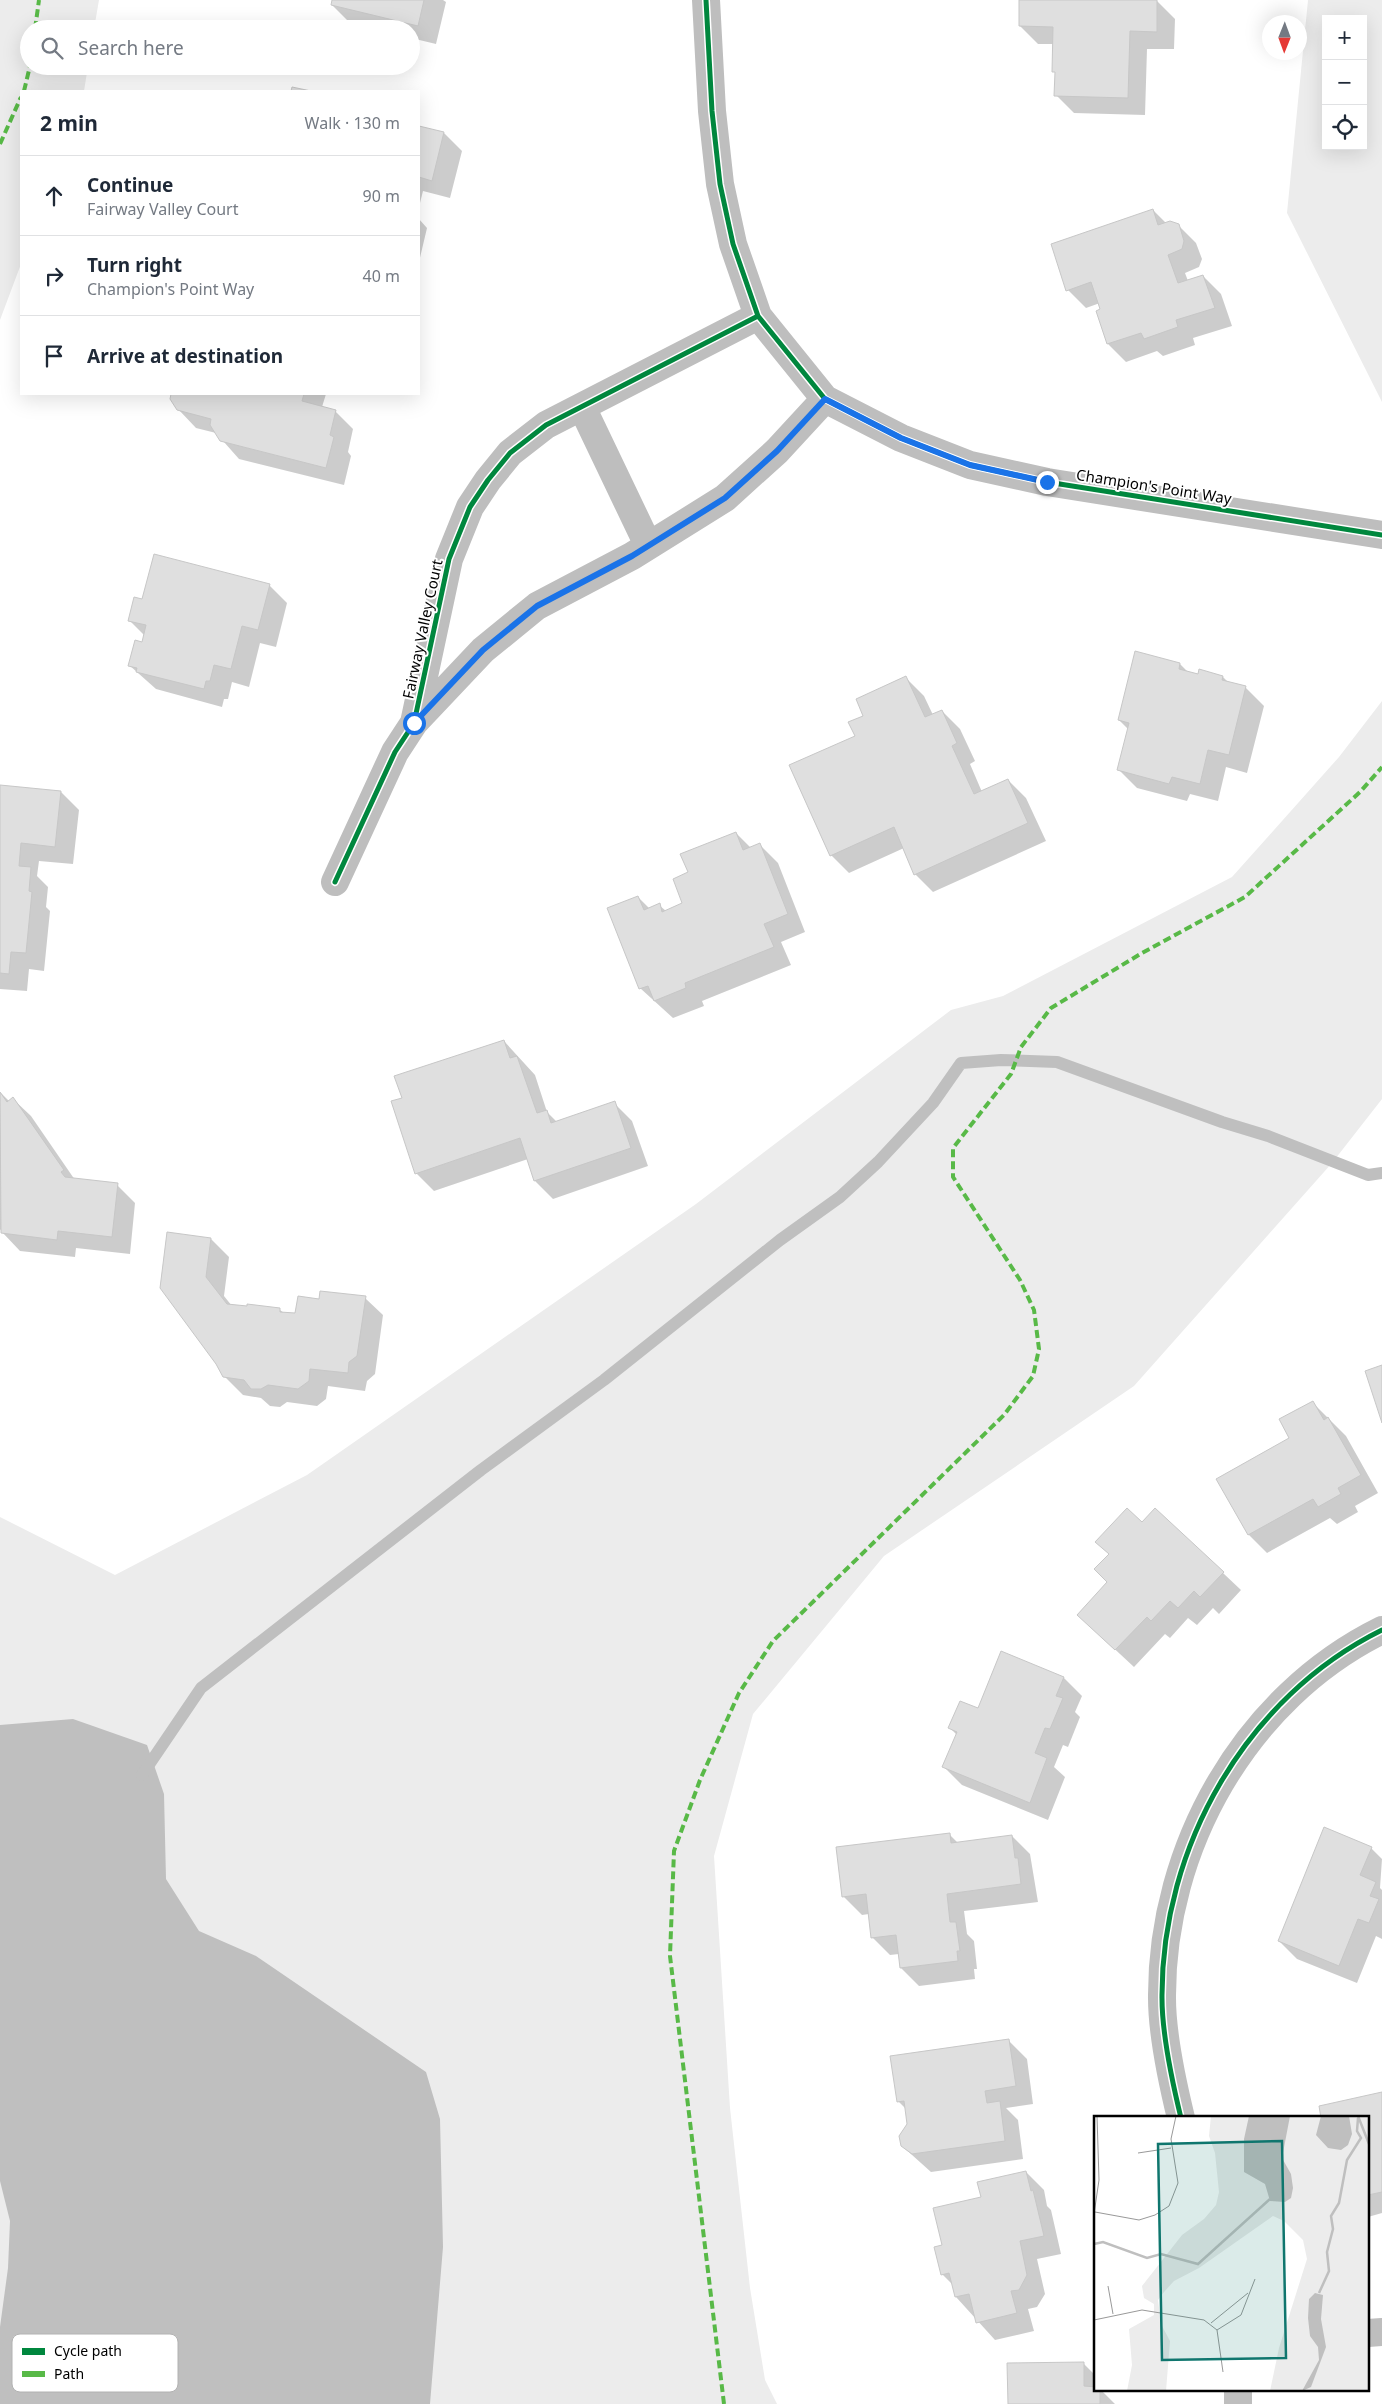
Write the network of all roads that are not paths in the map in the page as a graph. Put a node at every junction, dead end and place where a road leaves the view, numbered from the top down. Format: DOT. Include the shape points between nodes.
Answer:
graph roads {
  1 [pos="706,0"];
  2 [pos="758,316"];
  3 [pos="825,399"];
  4 [pos="582,407"];
  5 [pos="1382,535"];
  6 [pos="648,545"];
  7 [pos="414,723"];
  8 [pos="335,882"];
  9 [pos="1382,1630"];
  10 [pos="1181,2116"];
  1 -- 2 [label="street, Champion's Point Way" via="720,184 733,244"];
  2 -- 3 [label="street, Champion's Point Way"];
  2 -- 4 [label="street, Fairway Valley Court"];
  3 -- 5 [label="street, Champion's Point Way" via="901,438 970,465 1047,482"];
  3 -- 6 [label="street, Fairway Valley Court" via="777,451 725,498"];
  4 -- 6 [label="street"];
  4 -- 7 [label="street, Fairway Valley Court" via="546,425 510,453 470,507 449,559"];
  6 -- 7 [label="street, Fairway Valley Court" via="537,606 483,650"];
  7 -- 8 [label="street, Fairway Valley Court" via="395,752"];
  9 -- 10 [label="street" via="1315,1672 1274,1711 1238,1754 1189,1844 1168,1919 1162,1999"];
}
